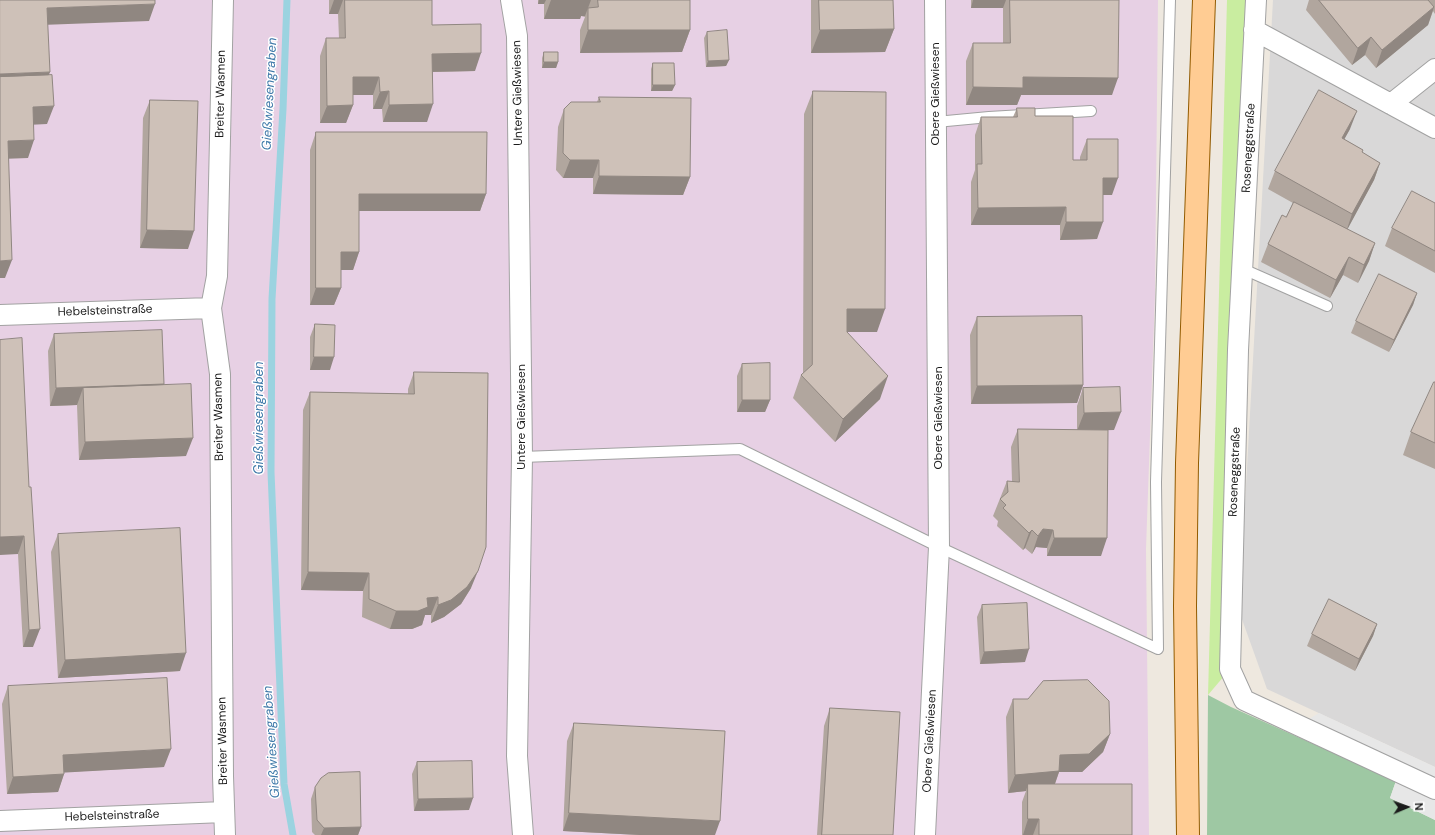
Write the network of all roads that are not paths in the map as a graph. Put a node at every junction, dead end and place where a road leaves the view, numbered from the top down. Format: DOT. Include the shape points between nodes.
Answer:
graph roads {
  1 [pos="223,0"];
  2 [pos="511,0"];
  3 [pos="935,0"];
  4 [pos="1170,0"];
  5 [pos="1204,0"];
  6 [pos="1256,0"];
  7 [pos="1254,30"];
  8 [pos="1435,69"];
  9 [pos="1391,104"];
  10 [pos="1091,111"];
  11 [pos="936,122"];
  12 [pos="1435,128"];
  13 [pos="1243,269"];
  14 [pos="1327,306"];
  15 [pos="211,308"];
  16 [pos="0,315"];
  17 [pos="522,457"];
  18 [pos="940,547"];
  19 [pos="1435,789"];
  20 [pos="224,812"];
  21 [pos="0,821"];
  22 [pos="225,835"];
  23 [pos="523,835"];
  24 [pos="925,835"];
  25 [pos="1188,835"];
  1 -- 15 [label="street, Breiter Wasmen" via="217,276"];
  2 -- 17 [label="street, Untere Gießwiesen" via="518,36"];
  3 -- 11 [label="street, Obere Gießwiesen"];
  4 -- 18 [label="lane" via="1156,482 1158,649"];
  5 -- 25 [label="main road" via="1187,463 1185,614"];
  6 -- 7 [label="street, Roseneggstraße"];
  7 -- 9 [label="street"];
  7 -- 13 [label="street, Roseneggstraße"];
  8 -- 9 [label="street"];
  9 -- 12 [label="street"];
  10 -- 11 [label="lane"];
  11 -- 18 [label="street, Obere Gießwiesen"];
  13 -- 14 [label="lane"];
  13 -- 19 [label="street, Roseneggstraße" via="1238,350 1230,669 1244,700"];
  15 -- 16 [label="street, Hebelsteinstraße"];
  15 -- 20 [label="street, Breiter Wasmen" via="220,374"];
  17 -- 18 [label="lane" via="740,449"];
  17 -- 23 [label="street, Untere Gießwiesen" via="517,756"];
  18 -- 24 [label="street, Obere Gießwiesen"];
  20 -- 21 [label="street, Hebelsteinstraße"];
  20 -- 22 [label="street, Breiter Wasmen"];
}
